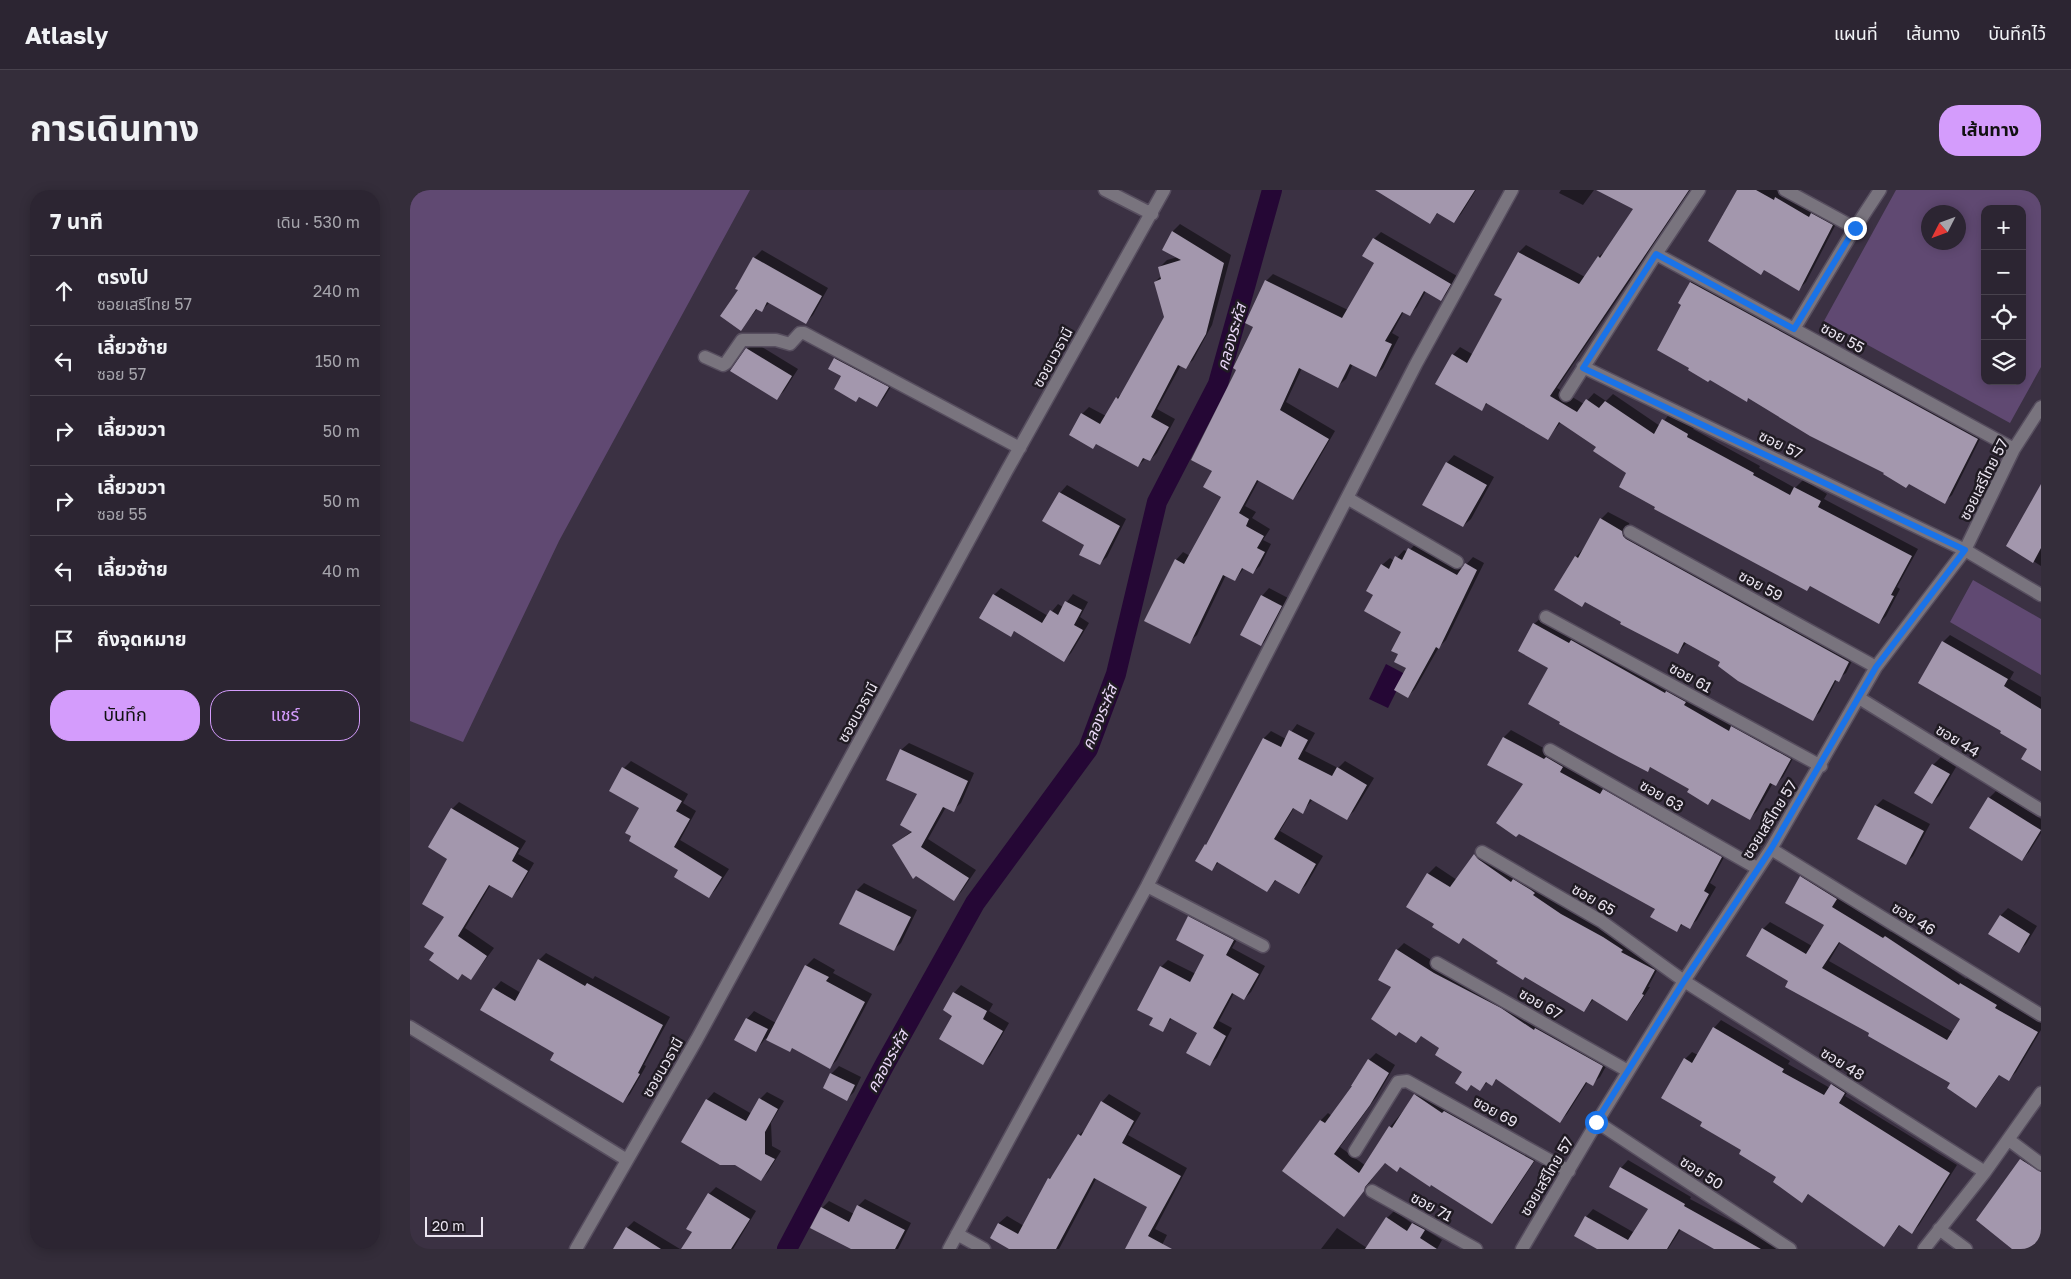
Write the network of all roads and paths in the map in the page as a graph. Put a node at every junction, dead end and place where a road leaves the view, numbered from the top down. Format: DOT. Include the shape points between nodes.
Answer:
graph roads {
  1 [pos="1105,190"];
  2 [pos="1164,190"];
  3 [pos="1512,190"];
  4 [pos="1699,190"];
  5 [pos="1785,190"];
  6 [pos="1880,190"];
  7 [pos="1152,214"];
  8 [pos="1855,228"];
  9 [pos="1656,254"];
  10 [pos="1794,329"];
  11 [pos="705,357"];
  12 [pos="1583,368"];
  13 [pos="1566,395"];
  14 [pos="2041,407"];
  15 [pos="1020,448"];
  16 [pos="2014,449"];
  17 [pos="1347,498"];
  18 [pos="1630,532"];
  19 [pos="1965,550"];
  20 [pos="1457,562"];
  21 [pos="2041,595"];
  22 [pos="1546,617"];
  23 [pos="1876,667"];
  24 [pos="1859,698"];
  25 [pos="1550,750"];
  26 [pos="1821,766"];
  27 [pos="2041,810"];
  28 [pos="1771,849"];
  29 [pos="1482,852"];
  30 [pos="1758,868"];
  31 [pos="1147,886"];
  32 [pos="1263,946"];
  33 [pos="1437,963"];
  34 [pos="1684,981"];
  35 [pos="2041,1015"];
  36 [pos="410,1027"];
  37 [pos="1628,1071"];
  38 [pos="2041,1093"];
  39 [pos="1596,1122"];
  40 [pos="2009,1140"];
  41 [pos="1355,1152"];
  42 [pos="627,1160"];
  43 [pos="2041,1164"];
  44 [pos="1569,1171"];
  45 [pos="1985,1172"];
  46 [pos="1372,1191"];
  47 [pos="1939,1229"];
  48 [pos="957,1234"];
  49 [pos="576,1249"];
  50 [pos="949,1249"];
  51 [pos="984,1249"];
  52 [pos="1476,1249"];
  53 [pos="1522,1249"];
  54 [pos="1790,1249"];
  55 [pos="1924,1249"];
  56 [pos="1966,1249"];
  1 -- 7 [label="street"];
  2 -- 7 [label="street, ซอยนวธานี"];
  3 -- 17 [label="street"];
  4 -- 9 [label="street"];
  5 -- 8 [label="street"];
  6 -- 8 [label="street"];
  7 -- 15 [label="street, ซอยนวธานี"];
  8 -- 10 [label="street"];
  9 -- 10 [label="street, ซอย 55"];
  9 -- 12 [label="street"];
  10 -- 16 [label="street, ซอย 55"];
  11 -- 15 [label="street" via="722,365 742,340 776,340 790,344 804,333"];
  12 -- 13 [label="street"];
  12 -- 19 [label="street, ซอย 57"];
  14 -- 16 [label="street, ซอยเสรีไทย 57"];
  15 -- 42 [label="street, ซอยนวธานี" via="697,1039"];
  16 -- 19 [label="street, ซอยเสรีไทย 57"];
  17 -- 20 [label="street"];
  17 -- 31 [label="street"];
  18 -- 23 [label="street, ซอย 59"];
  19 -- 21 [label="street, ซอย 57"];
  19 -- 23 [label="street, ซอยเสรีไทย 57"];
  22 -- 26 [label="street, ซอย 61"];
  23 -- 24 [label="street, ซอยเสรีไทย 57"];
  24 -- 26 [label="street, ซอยเสรีไทย 57"];
  24 -- 27 [label="street, ซอย 44"];
  25 -- 30 [label="street, ซอย 63"];
  26 -- 28 [label="street, ซอยเสรีไทย 57"];
  28 -- 30 [label="street, ซอยเสรีไทย 57"];
  28 -- 35 [label="street, ซอย 46"];
  29 -- 34 [label="street, ซอย 65" via="1601,921"];
  30 -- 34 [label="street, ซอยเสรีไทย 57"];
  31 -- 32 [label="street"];
  31 -- 48 [label="street"];
  33 -- 37 [label="street, ซอย 67"];
  34 -- 37 [label="street, ซอยเสรีไทย 57"];
  34 -- 45 [label="street, ซอย 48"];
  36 -- 42 [label="street"];
  37 -- 39 [label="street, ซอยเสรีไทย 57"];
  38 -- 40 [label="street"];
  39 -- 44 [label="street, ซอยเสรีไทย 57"];
  39 -- 54 [label="street, ซอย 50"];
  40 -- 43 [label="street"];
  40 -- 45 [label="street"];
  41 -- 44 [label="street, ซอย 69" via="1398,1082 1408,1081"];
  42 -- 49 [label="street, ซอยนวธานี"];
  44 -- 53 [label="street, ซอยเสรีไทย 57"];
  45 -- 47 [label="street"];
  46 -- 52 [label="street, ซอย 71"];
  47 -- 55 [label="street"];
  47 -- 56 [label="street"];
  48 -- 50 [label="street"];
  48 -- 51 [label="street"];
}
